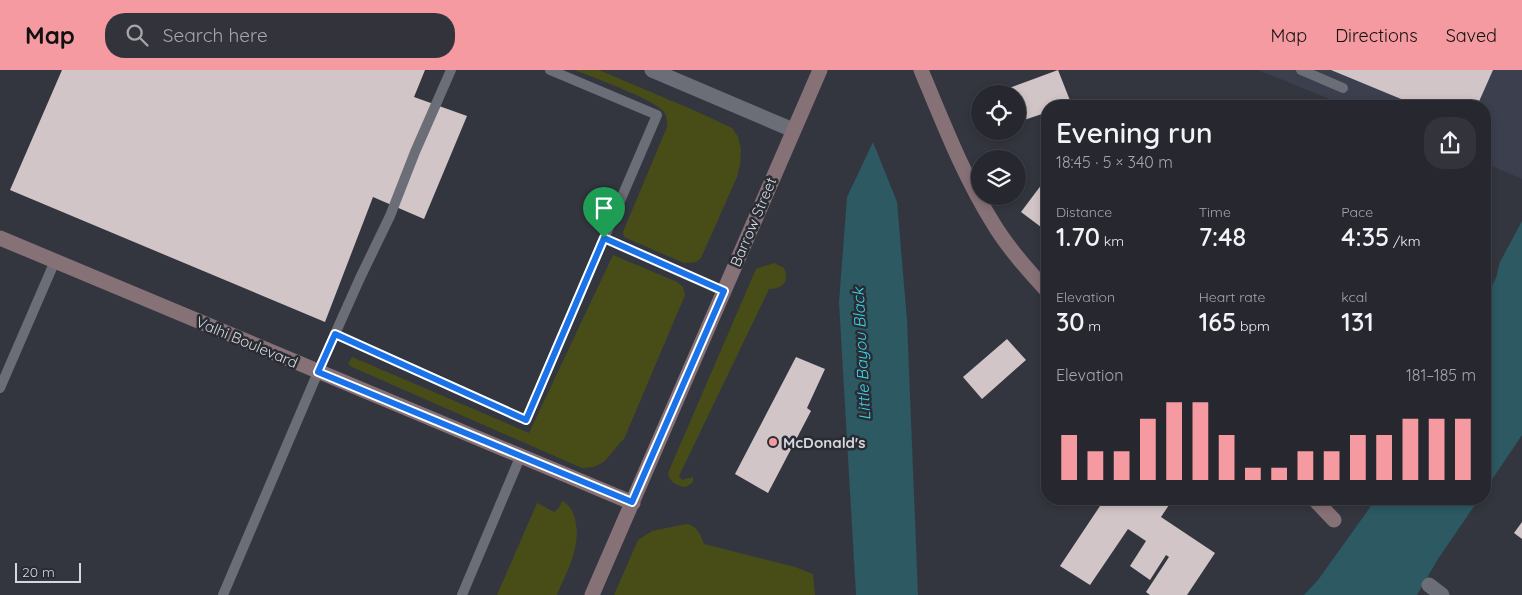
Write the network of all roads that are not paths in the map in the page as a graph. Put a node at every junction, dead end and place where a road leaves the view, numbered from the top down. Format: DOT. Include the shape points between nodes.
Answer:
graph roads {
  1 [pos="451,70"];
  2 [pos="550,70"];
  3 [pos="652,70"];
  4 [pos="820,70"];
  5 [pos="921,70"];
  6 [pos="1301,70"];
  7 [pos="1343,88"];
  8 [pos="792,130"];
  9 [pos="0,238"];
  10 [pos="604,238"];
  11 [pos="55,261"];
  12 [pos="1041,284"];
  13 [pos="724,291"];
  14 [pos="335,334"];
  15 [pos="318,372"];
  16 [pos="0,388"];
  17 [pos="521,456"];
  18 [pos="632,502"];
  19 [pos="1320,505"];
  20 [pos="1334,520"];
  21 [pos="1429,585"];
  22 [pos="223,595"];
  23 [pos="462,595"];
  24 [pos="592,595"];
  25 [pos="1442,595"];
  1 -- 14 [label="lane" via="390,216"];
  2 -- 10 [label="lane" via="657,115"];
  3 -- 8 [label="street"];
  4 -- 8 [label="street, Barrow Street"];
  5 -- 12 [label="street" via="953,149 992,223"];
  6 -- 7 [label="lane"];
  8 -- 13 [label="street, Barrow Street"];
  9 -- 11 [label="street, Valhi Boulevard"];
  10 -- 13 [label="lane"];
  10 -- 14 [label="lane" via="526,420"];
  11 -- 15 [label="street, Valhi Boulevard"];
  11 -- 16 [label="lane"];
  13 -- 18 [label="street, Barrow Street"];
  14 -- 15 [label="lane"];
  15 -- 17 [label="street, Valhi Boulevard"];
  15 -- 22 [label="lane"];
  17 -- 18 [label="street, Valhi Boulevard"];
  17 -- 23 [label="lane"];
  18 -- 24 [label="street, Barrow Street"];
  19 -- 20 [label="street"];
  21 -- 25 [label="street"];
}
